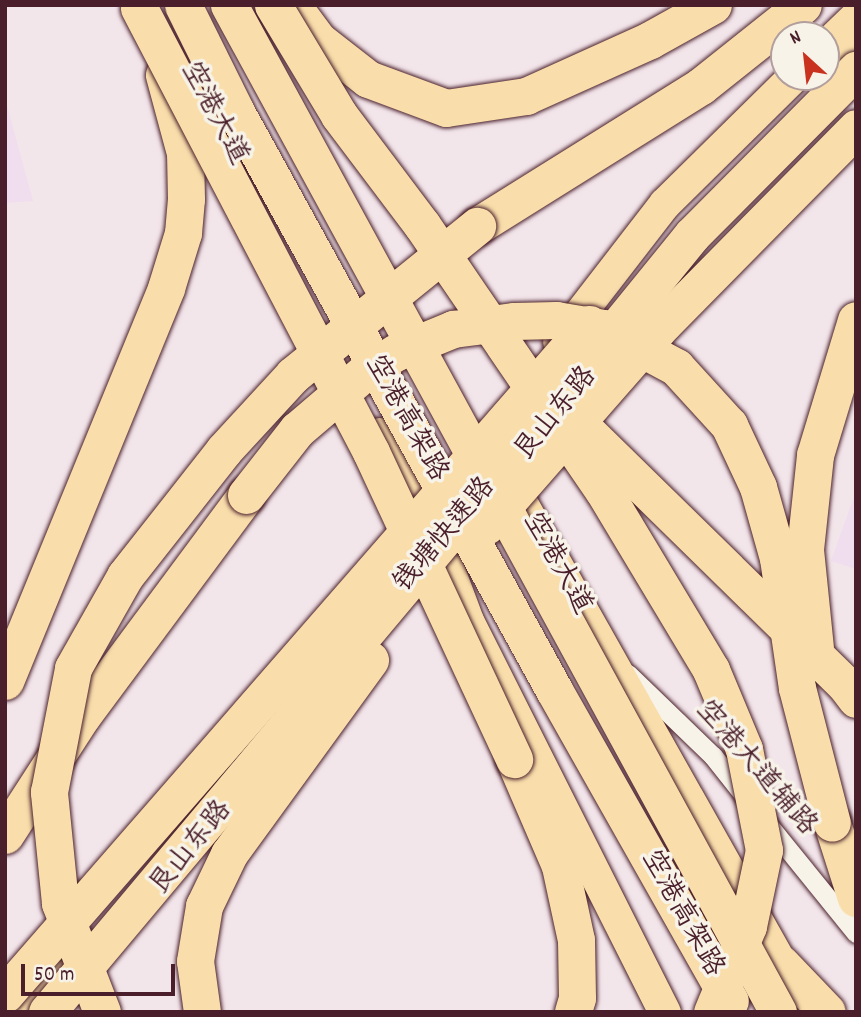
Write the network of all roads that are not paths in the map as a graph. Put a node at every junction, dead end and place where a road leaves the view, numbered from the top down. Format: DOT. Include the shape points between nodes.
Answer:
graph roads {
  1 [pos="183,5"];
  2 [pos="229,5"];
  3 [pos="245,5"];
  4 [pos="273,5"];
  5 [pos="292,5"];
  6 [pos="713,5"];
  7 [pos="803,5"];
  8 [pos="143,6"];
  9 [pos="856,17"];
  10 [pos="840,32"];
  11 [pos="856,40"];
  12 [pos="840,55"];
  13 [pos="856,70"];
  14 [pos="856,90"];
  15 [pos="780,91"];
  16 [pos="804,91"];
  17 [pos="856,128"];
  18 [pos="422,225"];
  19 [pos="856,320"];
  20 [pos="538,382"];
  21 [pos="483,437"];
  22 [pos="507,477"];
  23 [pos="417,503"];
  24 [pos="442,551"];
  25 [pos="603,649"];
  26 [pos="5,681"];
  27 [pos="856,699"];
  28 [pos="832,823"];
  29 [pos="5,835"];
  30 [pos="856,898"];
  31 [pos="856,933"];
  32 [pos="781,964"];
  33 [pos="5,994"];
  34 [pos="14,1012"];
  35 [pos="47,1012"];
  36 [pos="58,1012"];
  37 [pos="102,1012"];
  38 [pos="202,1012"];
  39 [pos="573,1012"];
  40 [pos="665,1012"];
  41 [pos="712,1012"];
  42 [pos="736,1012"];
  43 [pos="778,1012"];
  44 [pos="808,1012"];
  45 [pos="827,1012"];
  1 -- 42 [label="highway, 空港高架路, bridge" via="262,160"];
  2 -- 43 [label="highway, 空港高架路, bridge"];
  3 -- 21 [label="main road, 空港大道"];
  4 -- 18 [label="highway, bridge" via="339,115"];
  5 -- 6 [label="highway" via="318,40 368,79 446,108 526,96 650,40"];
  7 -- 37 [label="highway, bridge" via="701,86 477,226 293,375 224,450 125,576 74,668 49,792 60,903"];
  8 -- 23 [label="main road, 空港大道"];
  8 -- 26 [label="highway, bridge" via="185,153 183,233 166,288"];
  8 -- 39 [label="highway, bridge" via="371,452 514,759 559,866 576,940 578,998"];
  9 -- 10 [label="main road"];
  11 -- 12 [label="highway"];
  13 -- 35 [label="highway, 钱塘快速路, bridge" via="692,235 475,502"];
  14 -- 22 [label="main road, 艮山东路" via="800,141 626,329"];
  15 -- 21 [label="main road, 艮山东路" via="665,204"];
  16 -- 20 [label="highway, 钱塘快速路, bridge" via="759,134"];
  17 -- 38 [label="highway, bridge" via="664,323 370,659 229,854 204,906 195,961"];
  18 -- 20 [label="highway, bridge" via="488,321"];
  18 -- 41 [label="highway, bridge" via="603,490 711,670 744,749 764,850 748,926"];
  19 -- 28 [label="highway, bridge" via="815,455 805,549"];
  20 -- 27 [label="highway, bridge"];
  20 -- 33 [label="highway, 钱塘快速路, bridge"];
  21 -- 22 [label="main road, 空港大道"];
  21 -- 23 [label="main road, 艮山东路"];
  22 -- 24 [label="main road, 艮山东路"];
  22 -- 25 [label="main road, 空港大道"];
  23 -- 24 [label="main road, 空港大道"];
  23 -- 34 [label="main road, 艮山东路" via="386,558"];
  24 -- 36 [label="main road, 艮山东路"];
  24 -- 40 [label="main road, 空港大道" via="468,621"];
  25 -- 31 [label="street, 空港大道辅路" via="713,756"];
  25 -- 32 [label="main road, 空港大道"];
  28 -- 29 [label="highway, bridge" via="797,688 778,558 758,487 730,425 676,367 603,328 556,320 453,329 397,352 366,371 296,430 90,705"];
  28 -- 30 [label="highway"];
  32 -- 44 [label="main road, 空港大道"];
  32 -- 45 [label="highway"];
}
